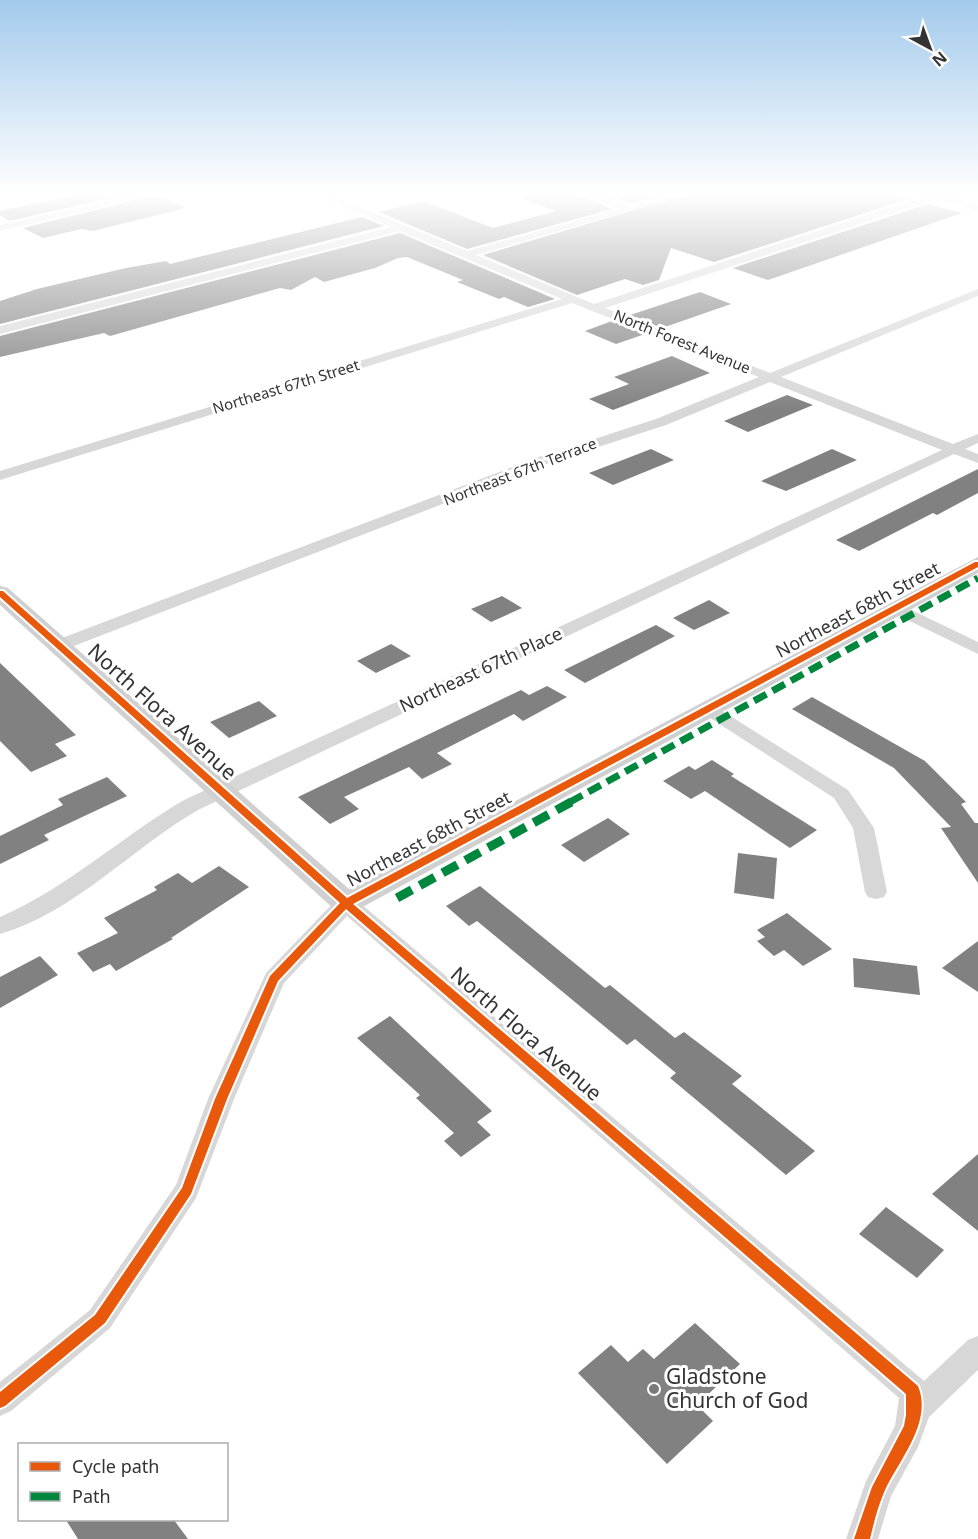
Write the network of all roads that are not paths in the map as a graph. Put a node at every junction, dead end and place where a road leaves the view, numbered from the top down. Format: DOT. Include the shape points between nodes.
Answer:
graph roads {
  1 [pos="248,267"];
  2 [pos="495,267"];
  3 [pos="719,267"];
  4 [pos="978,292"];
  5 [pos="573,299"];
  6 [pos="594,308"];
  7 [pos="0,330"];
  8 [pos="769,376"];
  9 [pos="978,438"];
  10 [pos="954,449"];
  11 [pos="978,459"];
  12 [pos="0,476"];
  13 [pos="978,564"];
  14 [pos="0,593"];
  15 [pos="897,608"];
  16 [pos="60,645"];
  17 [pos="978,649"];
  18 [pos="708,708"];
  19 [pos="224,791"];
  20 [pos="876,892"];
  21 [pos="346,903"];
  22 [pos="0,926"];
  23 [pos="978,1350"];
  24 [pos="0,1401"];
  25 [pos="916,1408"];
  26 [pos="862,1539"];
  1 -- 7 [label="street"];
  2 -- 5 [label="street, North Forest Avenue"];
  3 -- 6 [label="street"];
  4 -- 8 [label="street, Northeast 67th Terrace"];
  5 -- 6 [label="street, North Forest Avenue"];
  5 -- 12 [label="street, Northeast 67th Street"];
  6 -- 8 [label="street, North Forest Avenue"];
  8 -- 10 [label="street, North Forest Avenue"];
  8 -- 16 [label="street, Northeast 67th Terrace" via="661,422 544,460"];
  9 -- 10 [label="street, Northeast 67th Place"];
  10 -- 11 [label="street, North Forest Avenue"];
  10 -- 19 [label="street, Northeast 67th Place"];
  13 -- 15 [label="street, Northeast 68th Street"];
  14 -- 16 [label="street, North Flora Avenue"];
  15 -- 17 [label="street"];
  15 -- 18 [label="street, Northeast 68th Street"];
  16 -- 19 [label="street, North Flora Avenue"];
  18 -- 20 [label="street" via="841,794 853,807 867,834"];
  18 -- 21 [label="street, Northeast 68th Street"];
  19 -- 21 [label="street, North Flora Avenue"];
  19 -- 22 [label="street, Northeast 67th Place" via="164,819 56,900"];
  21 -- 24 [label="street, Northeast 68th Street" via="274,979 221,1099 187,1190 100,1319"];
  21 -- 25 [label="street, North Flora Avenue" via="913,1391"];
  23 -- 25 [label="street"];
  25 -- 26 [label="street" via="912,1425 883,1479"];
}
